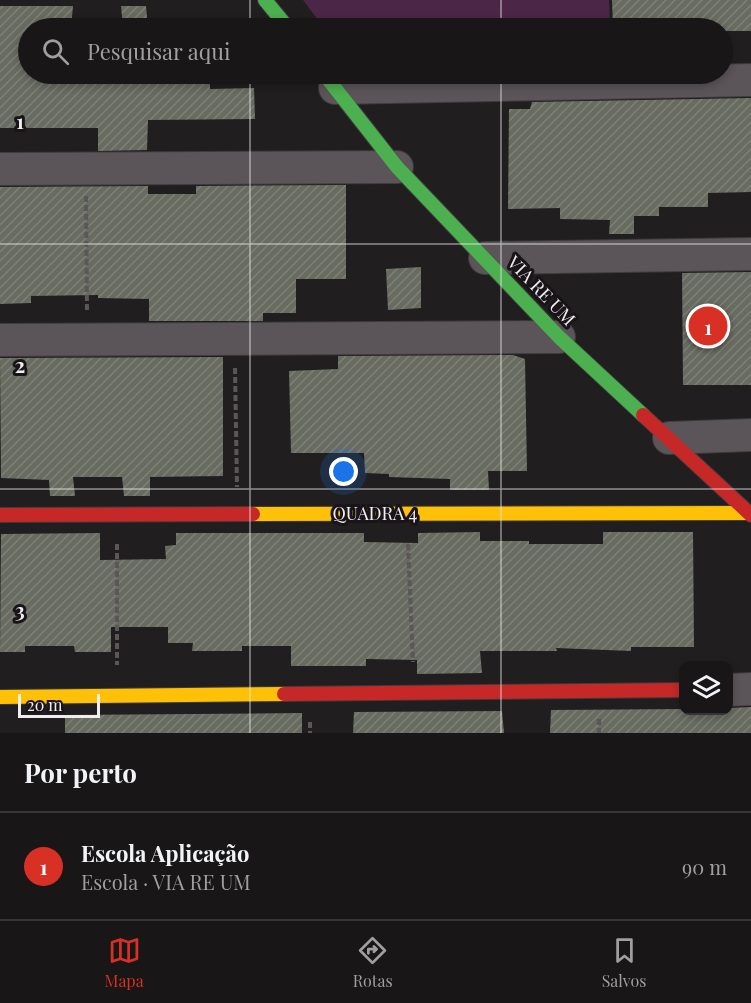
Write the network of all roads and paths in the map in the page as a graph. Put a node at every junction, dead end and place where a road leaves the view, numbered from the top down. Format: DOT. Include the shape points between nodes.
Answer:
graph roads {
  1 [pos="265,0"];
  2 [pos="280,18"];
  3 [pos="733,80"];
  4 [pos="751,80"];
  5 [pos="331,84"];
  6 [pos="398,167"];
  7 [pos="85,168"];
  8 [pos="0,169"];
  9 [pos="751,254"];
  10 [pos="485,258"];
  11 [pos="559,337"];
  12 [pos="88,339"];
  13 [pos="235,339"];
  14 [pos="0,340"];
  15 [pos="751,435"];
  16 [pos="669,438"];
  17 [pos="117,514"];
  18 [pos="238,514"];
  19 [pos="407,514"];
  20 [pos="750,514"];
  21 [pos="0,515"];
  22 [pos="679,690"];
  23 [pos="733,690"];
  24 [pos="751,690"];
  25 [pos="414,693"];
  26 [pos="117,696"];
  27 [pos="0,697"];
  1 -- 2 [label="street"];
  3 -- 4 [label="street"];
  5 -- 6 [label="street, VIA RE UM"];
  6 -- 7 [label="street"];
  6 -- 10 [label="street, VIA RE UM"];
  7 -- 8 [label="street"];
  7 -- 12 [label="path"];
  9 -- 10 [label="street"];
  10 -- 11 [label="street, VIA RE UM"];
  11 -- 13 [label="street"];
  11 -- 16 [label="street, VIA RE UM"];
  12 -- 13 [label="street"];
  12 -- 14 [label="street"];
  13 -- 18 [label="path"];
  15 -- 16 [label="street"];
  16 -- 20 [label="street, VIA RE UM"];
  17 -- 18 [label="street, QUADRA 4"];
  17 -- 21 [label="street, QUADRA 4"];
  17 -- 26 [label="path"];
  18 -- 19 [label="street, QUADRA 4"];
  19 -- 20 [label="street, QUADRA 4"];
  19 -- 25 [label="path"];
  22 -- 25 [label="street"];
  23 -- 24 [label="street"];
  25 -- 26 [label="street"];
  26 -- 27 [label="street"];
}
